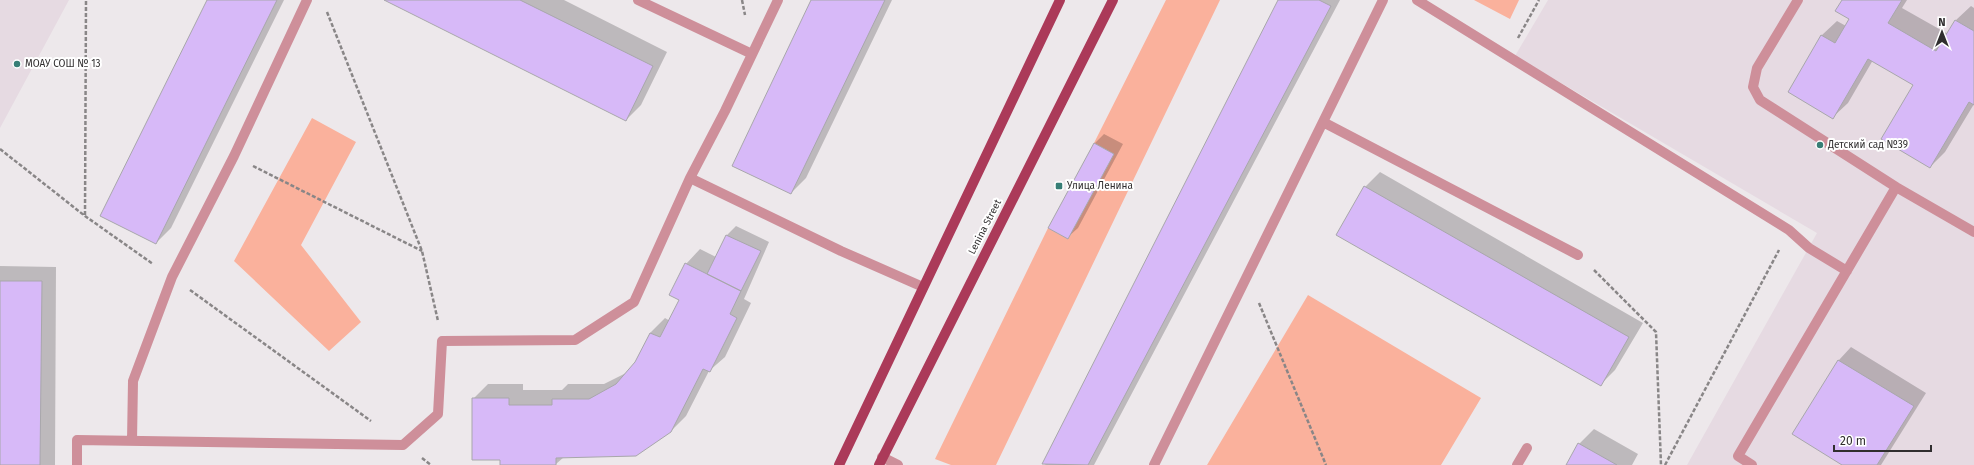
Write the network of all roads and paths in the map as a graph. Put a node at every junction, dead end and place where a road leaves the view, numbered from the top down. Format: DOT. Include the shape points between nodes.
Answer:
graph roads {
  1 [pos="86,0"];
  2 [pos="307,0"];
  3 [pos="638,0"];
  4 [pos="778,0"];
  5 [pos="1060,0"];
  6 [pos="1112,0"];
  7 [pos="1383,0"];
  8 [pos="1417,0"];
  9 [pos="1539,0"];
  10 [pos="1798,0"];
  11 [pos="325,7"];
  12 [pos="752,54"];
  13 [pos="1507,57"];
  14 [pos="1323,122"];
  15 [pos="0,149"];
  16 [pos="234,156"];
  17 [pos="690,178"];
  18 [pos="1896,187"];
  19 [pos="85,216"];
  20 [pos="1789,230"];
  21 [pos="1974,232"];
  22 [pos="422,251"];
  23 [pos="1578,255"];
  24 [pos="1847,271"];
  25 [pos="1248,275"];
  26 [pos="172,277"];
  27 [pos="923,287"];
  28 [pos="442,341"];
  29 [pos="132,441"];
  30 [pos="403,444"];
  31 [pos="1527,448"];
  32 [pos="880,461"];
  33 [pos="76,465"];
  34 [pos="431,465"];
  35 [pos="840,465"];
  36 [pos="898,465"];
  37 [pos="1154,465"];
  38 [pos="1326,465"];
  39 [pos="1517,465"];
  40 [pos="1661,465"];
  41 [pos="1665,465"];
  42 [pos="1752,465"];
  1 -- 19 [label="path"];
  2 -- 16 [label="lane"];
  3 -- 12 [label="lane"];
  4 -- 12 [label="lane"];
  5 -- 27 [label="main road"];
  6 -- 32 [label="main road, Lenina Street"];
  7 -- 14 [label="lane"];
  8 -- 13 [label="lane"];
  9 -- 13 [label="path"];
  10 -- 18 [label="lane" via="1757,68 1753,87 1760,100"];
  11 -- 22 [label="path"];
  12 -- 17 [label="lane"];
  13 -- 20 [label="lane"];
  14 -- 23 [label="lane"];
  14 -- 25 [label="lane"];
  15 -- 19 [label="path"];
  16 -- 22 [label="path"];
  16 -- 26 [label="lane"];
  17 -- 27 [label="lane" via="841,251"];
  17 -- 28 [label="lane" via="634,302 575,340"];
  18 -- 21 [label="lane"];
  18 -- 24 [label="lane"];
  19 -- 26 [label="path"];
  20 -- 24 [label="lane" via="1809,248"];
  20 -- 41 [label="path"];
  22 -- 28 [label="path"];
  23 -- 40 [label="path" via="1656,332"];
  24 -- 42 [label="lane" via="1738,456"];
  25 -- 37 [label="lane"];
  25 -- 38 [label="path"];
  26 -- 29 [label="lane" via="133,380"];
  26 -- 30 [label="path"];
  27 -- 35 [label="main road"];
  28 -- 30 [label="lane" via="438,414"];
  29 -- 30 [label="lane"];
  29 -- 33 [label="lane" via="77,440"];
  30 -- 34 [label="path"];
  31 -- 39 [label="lane"];
  32 -- 36 [label="lane"];
}
